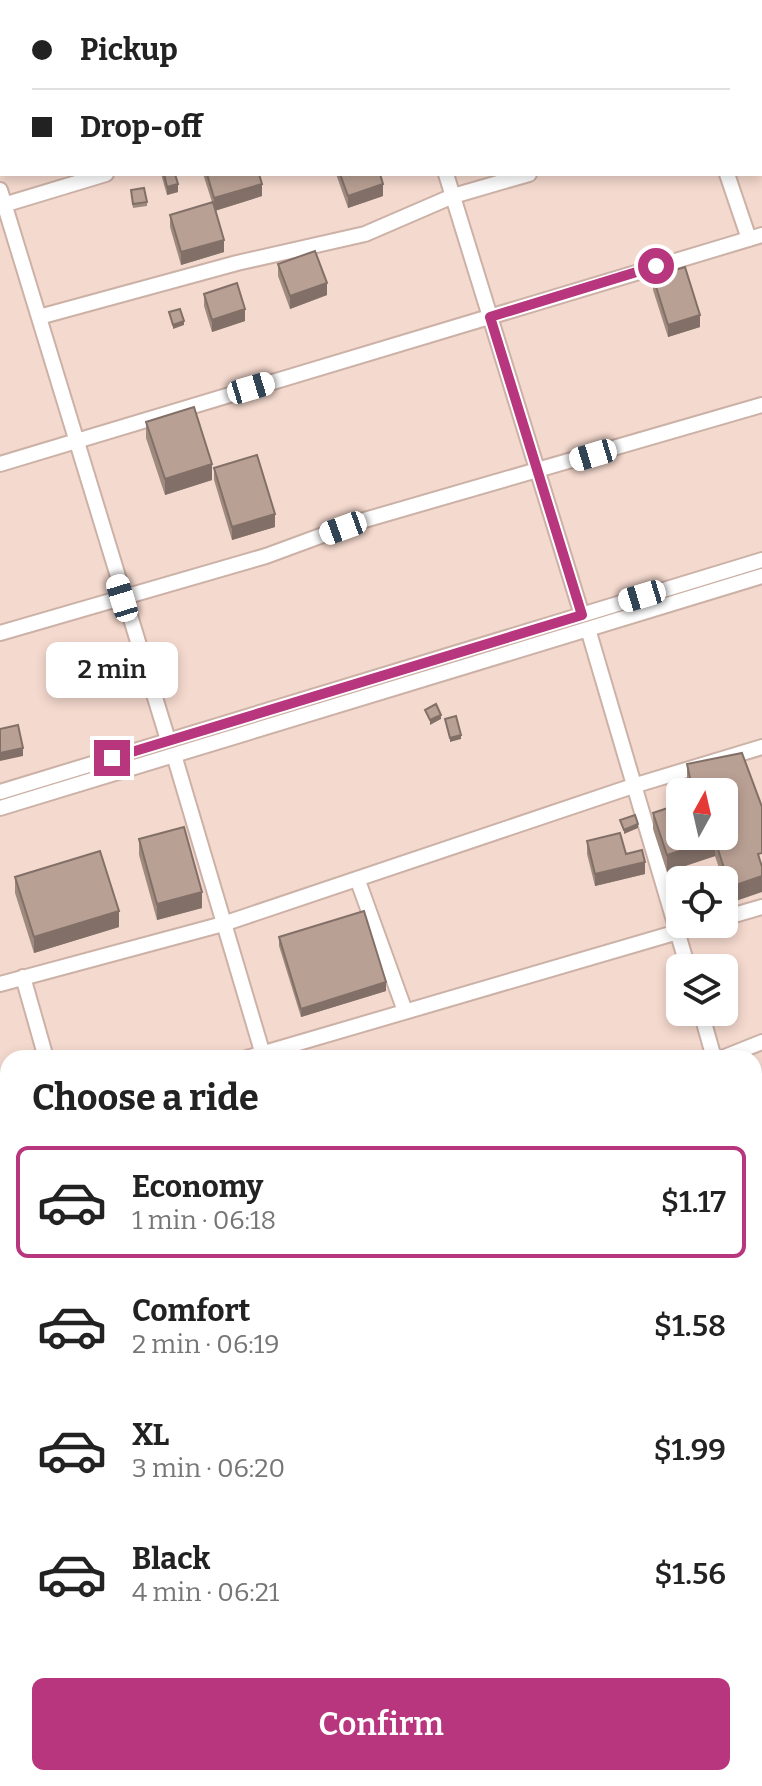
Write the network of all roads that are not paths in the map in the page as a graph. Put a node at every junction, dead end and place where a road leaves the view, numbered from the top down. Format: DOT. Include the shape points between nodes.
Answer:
graph roads {
  1 [pos="98,176"];
  2 [pos="447,176"];
  3 [pos="522,176"];
  4 [pos="728,176"];
  5 [pos="453,196"];
  6 [pos="1,200"];
  7 [pos="756,237"];
  8 [pos="39,317"];
  9 [pos="490,317"];
  10 [pos="762,405"];
  11 [pos="76,441"];
  12 [pos="0,464"];
  13 [pos="537,471"];
  14 [pos="762,560"];
  15 [pos="762,576"];
  16 [pos="122,598"];
  17 [pos="585,622"];
  18 [pos="0,633"];
  19 [pos="762,747"];
  20 [pos="171,748"];
  21 [pos="633,786"];
  22 [pos="0,792"];
  23 [pos="0,808"];
  24 [pos="358,881"];
  25 [pos="666,893"];
  26 [pos="762,907"];
  27 [pos="738,914"];
  28 [pos="223,924"];
  29 [pos="666,935"];
  30 [pos="23,977"];
  31 [pos="0,984"];
  32 [pos="405,1011"];
  33 [pos="705,1026"];
  34 [pos="762,1042"];
  35 [pos="44,1050"];
  36 [pos="261,1050"];
  37 [pos="279,1050"];
  38 [pos="712,1050"];
  39 [pos="742,1050"];
  1 -- 6 [label="street"];
  2 -- 5 [label="street"];
  3 -- 5 [label="street"];
  4 -- 7 [label="street"];
  5 -- 8 [label="street" via="365,234"];
  5 -- 9 [label="street"];
  6 -- 8 [label="street"];
  7 -- 9 [label="street"];
  8 -- 11 [label="street"];
  9 -- 11 [label="street"];
  9 -- 13 [label="street"];
  10 -- 13 [label="street"];
  11 -- 12 [label="street"];
  11 -- 16 [label="street"];
  13 -- 16 [label="street"];
  13 -- 17 [label="street"];
  14 -- 17 [label="street"];
  15 -- 17 [label="street"];
  16 -- 18 [label="street"];
  16 -- 20 [label="street"];
  17 -- 20 [label="street"];
  17 -- 21 [label="street"];
  19 -- 21 [label="street"];
  20 -- 22 [label="street"];
  20 -- 23 [label="street"];
  20 -- 28 [label="street"];
  21 -- 24 [label="street"];
  21 -- 25 [label="street"];
  24 -- 28 [label="street"];
  24 -- 32 [label="street"];
  26 -- 27 [label="street"];
  28 -- 30 [label="street"];
  28 -- 36 [label="street"];
  29 -- 32 [label="street"];
  30 -- 31 [label="street"];
  30 -- 35 [label="street"];
  32 -- 37 [label="street"];
  33 -- 38 [label="street"];
  34 -- 39 [label="street"];
}
